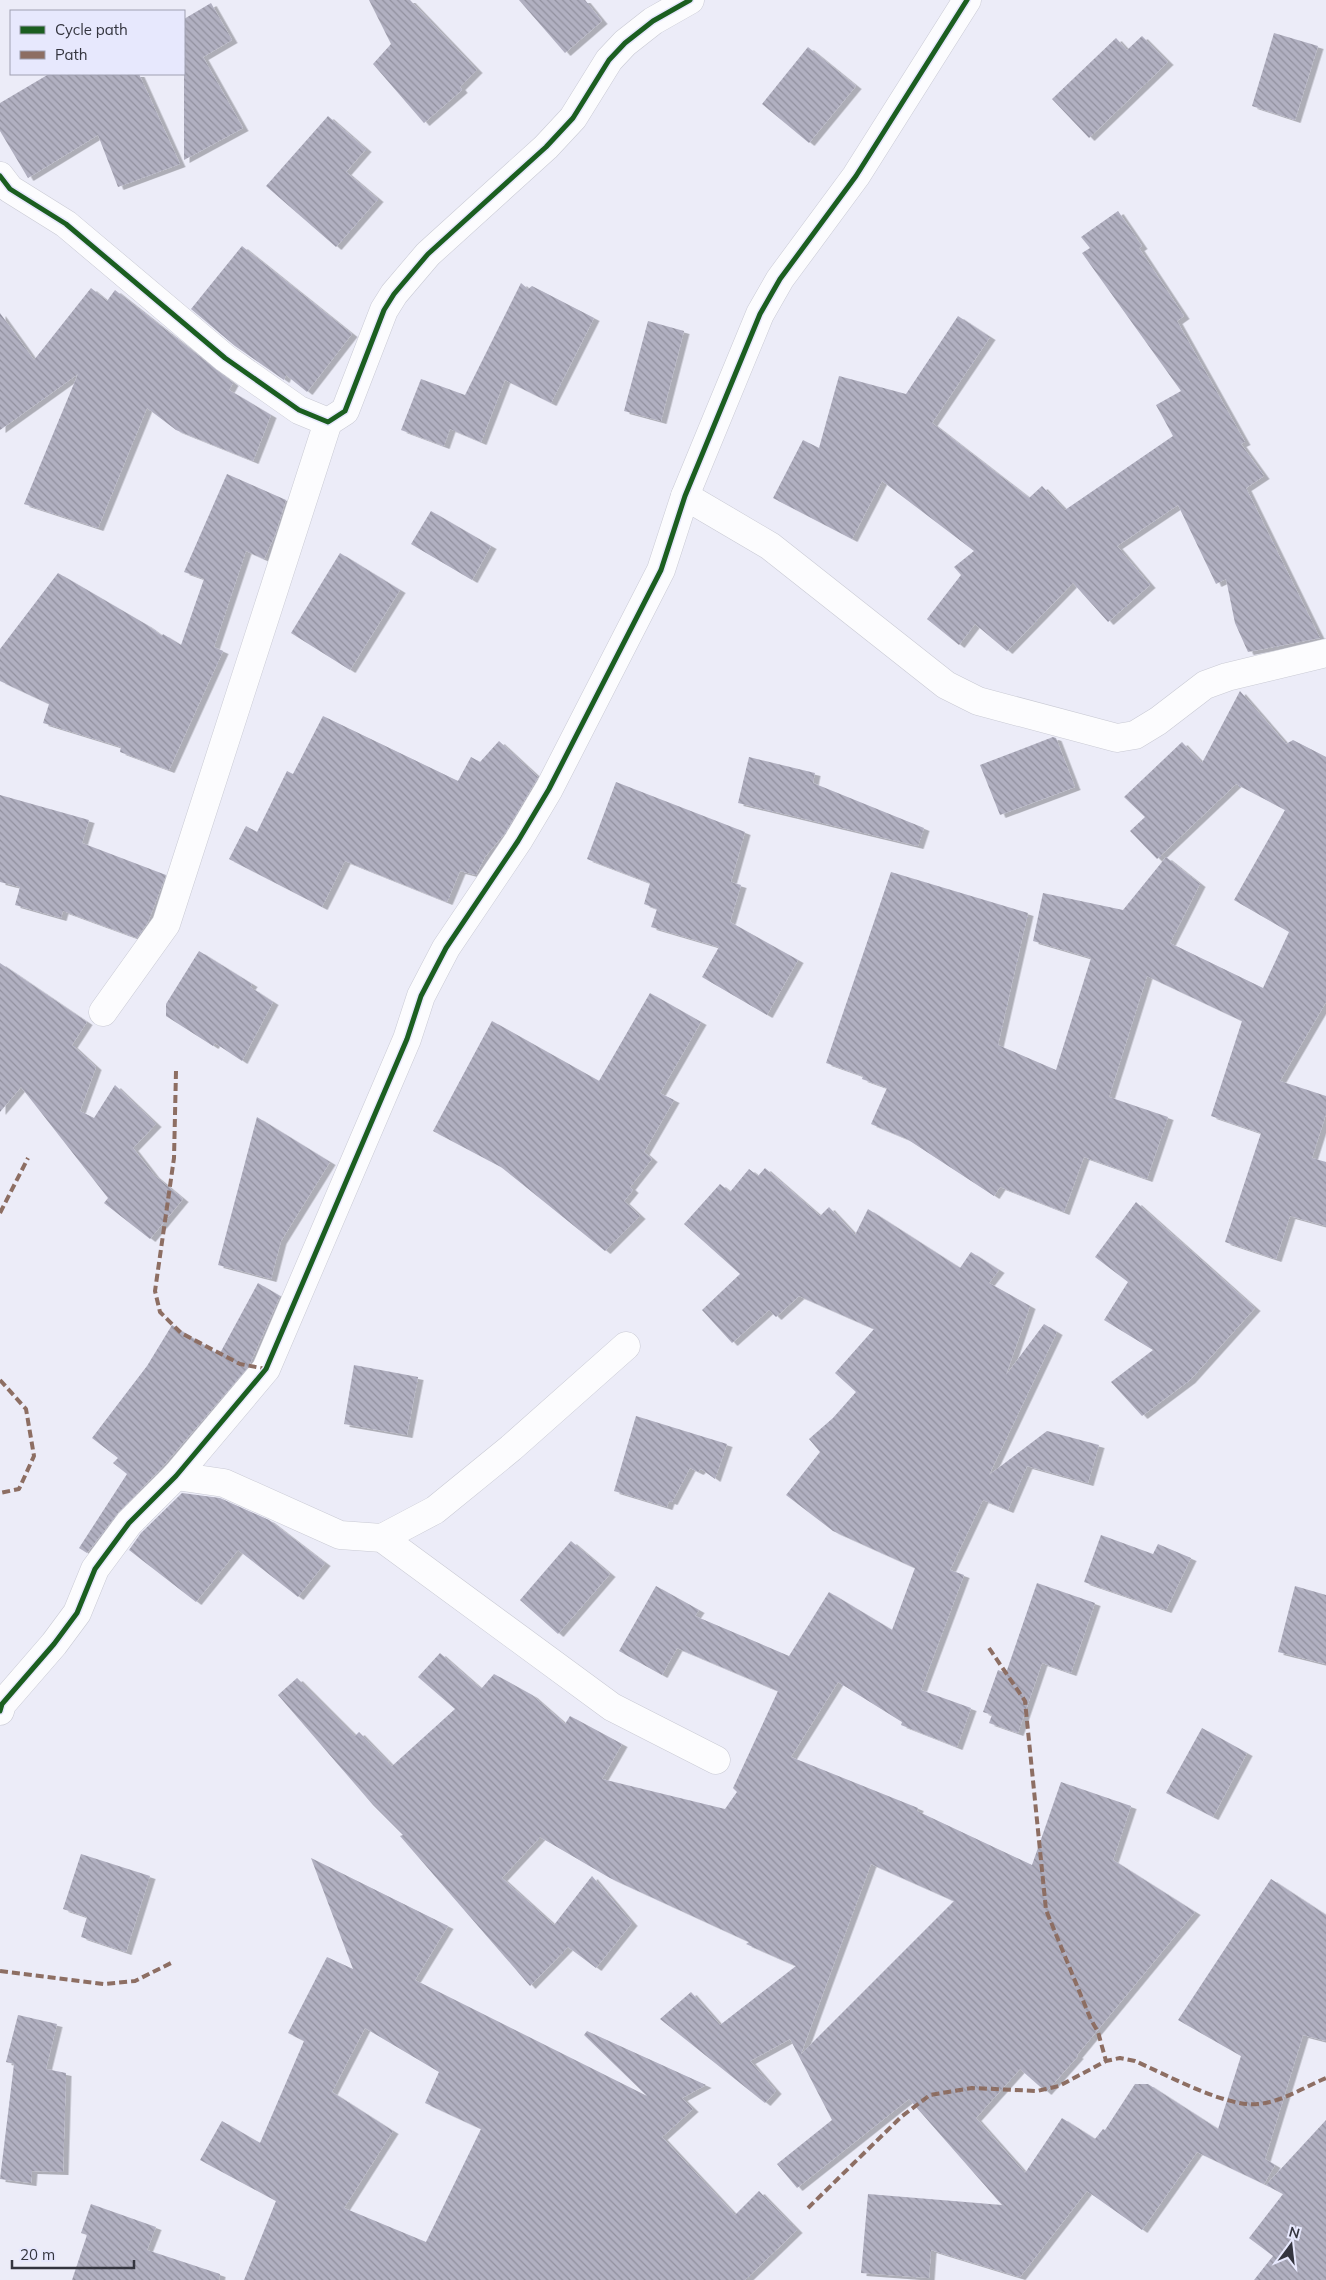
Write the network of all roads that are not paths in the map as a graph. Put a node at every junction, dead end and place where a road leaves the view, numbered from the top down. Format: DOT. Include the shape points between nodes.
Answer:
graph roads {
  1 [pos="690,0"];
  2 [pos="967,0"];
  3 [pos="0,176"];
  4 [pos="328,422"];
  5 [pos="685,496"];
  6 [pos="1326,653"];
  7 [pos="103,1012"];
  8 [pos="626,1346"];
  9 [pos="176,1476"];
  10 [pos="382,1538"];
  11 [pos="0,1711"];
  12 [pos="716,1760"];
  1 -- 4 [label="street" via="653,21 624,43 609,60 573,118 546,148 428,254 384,310 345,412"];
  2 -- 5 [label="street" via="856,176 780,279 760,314"];
  3 -- 4 [label="street" via="10,189 66,224 225,358 299,410"];
  4 -- 7 [label="street" via="166,924"];
  5 -- 6 [label="street" via="770,546 946,685 978,701 1117,738 1135,735 1158,722 1205,685"];
  5 -- 9 [label="street" via="660,570 549,789 446,948 421,996 407,1038 266,1370"];
  8 -- 10 [label="street" via="435,1510"];
  9 -- 10 [label="street" via="224,1483 340,1535"];
  9 -- 11 [label="street" via="129,1523 95,1569 77,1613 2,1704"];
  10 -- 12 [label="street" via="612,1707"];
}
